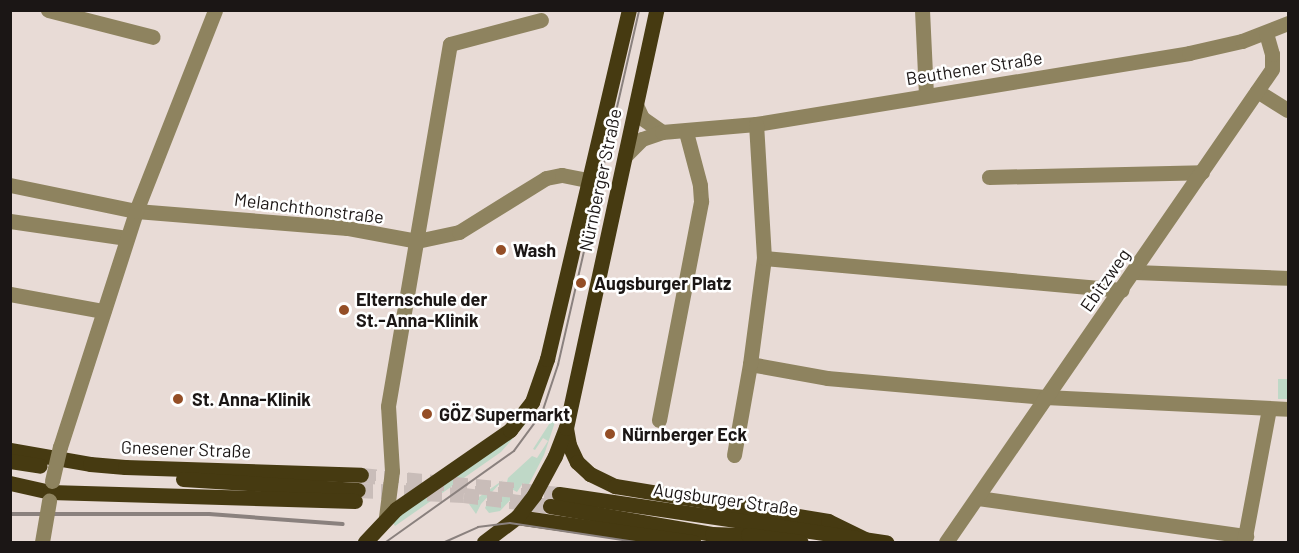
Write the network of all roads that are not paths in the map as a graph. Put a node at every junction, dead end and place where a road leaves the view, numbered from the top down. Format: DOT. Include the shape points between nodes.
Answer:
graph roads {
  1 [pos="48,10"];
  2 [pos="214,10"];
  3 [pos="628,10"];
  4 [pos="656,10"];
  5 [pos="922,10"];
  6 [pos="541,20"];
  7 [pos="1288,22"];
  8 [pos="1266,33"];
  9 [pos="153,37"];
  10 [pos="1257,91"];
  11 [pos="926,94"];
  12 [pos="636,105"];
  13 [pos="1288,110"];
  14 [pos="756,124"];
  15 [pos="662,132"];
  16 [pos="686,132"];
  17 [pos="626,156"];
  18 [pos="1202,172"];
  19 [pos="989,177"];
  20 [pos="587,180"];
  21 [pos="10,185"];
  22 [pos="136,212"];
  23 [pos="10,221"];
  24 [pos="127,238"];
  25 [pos="417,241"];
  26 [pos="764,258"];
  27 [pos="1135,272"];
  28 [pos="1288,278"];
  29 [pos="1122,290"];
  30 [pos="10,294"];
  31 [pos="103,311"];
  32 [pos="750,364"];
  33 [pos="1046,398"];
  34 [pos="1269,409"];
  35 [pos="1288,409"];
  36 [pos="660,420"];
  37 [pos="566,428"];
  38 [pos="10,450"];
  39 [pos="734,455"];
  40 [pos="10,461"];
  41 [pos="10,483"];
  42 [pos="358,489"];
  43 [pos="50,492"];
  44 [pos="978,498"];
  45 [pos="386,517"];
  46 [pos="517,517"];
  47 [pos="865,539"];
  48 [pos="1245,539"];
  49 [pos="42,543"];
  50 [pos="365,543"];
  51 [pos="484,543"];
  52 [pos="693,543"];
  53 [pos="801,543"];
  54 [pos="886,543"];
  55 [pos="946,543"];
  1 -- 9 [label="street"];
  2 -- 22 [label="street"];
  3 -- 20 [label="main road, Nürnberger Straße"];
  4 -- 12 [label="main road, Nürnberger Straße"];
  5 -- 11 [label="street"];
  6 -- 25 [label="street" via="450,44"];
  7 -- 8 [label="street, Beuthener Straße"];
  8 -- 10 [label="street, Ebitzweg" via="1272,69"];
  8 -- 11 [label="street, Beuthener Straße" via="1190,52"];
  10 -- 13 [label="street"];
  10 -- 18 [label="street, Ebitzweg"];
  11 -- 14 [label="street, Beuthener Straße"];
  12 -- 15 [label="street" via="642,118"];
  12 -- 17 [label="main road, Nürnberger Straße"];
  14 -- 16 [label="street, Beuthener Straße"];
  14 -- 26 [label="street"];
  15 -- 16 [label="street, Beuthener Straße"];
  15 -- 17 [label="street, Beuthener Straße" via="642,139"];
  16 -- 36 [label="street" via="701,201"];
  17 -- 37 [label="main road, Nürnberger Straße"];
  18 -- 19 [label="street"];
  18 -- 27 [label="street, Ebitzweg"];
  20 -- 25 [label="street, Melanchthonstraße" via="562,175 546,178 459,232"];
  20 -- 45 [label="main road, Nürnberger Straße" via="547,359 526,411 510,430"];
  21 -- 22 [label="street, Melanchthonstraße"];
  22 -- 24 [label="street"];
  22 -- 25 [label="street, Melanchthonstraße" via="347,228"];
  23 -- 24 [label="street"];
  24 -- 31 [label="street"];
  25 -- 45 [label="street" via="388,406 392,460"];
  26 -- 29 [label="street"];
  26 -- 32 [label="street"];
  27 -- 28 [label="street"];
  27 -- 29 [label="street, Ebitzweg"];
  29 -- 33 [label="street, Ebitzweg"];
  30 -- 31 [label="street"];
  31 -- 43 [label="street, bridge" via="60,447"];
  32 -- 33 [label="street" via="827,378"];
  32 -- 39 [label="street"];
  33 -- 34 [label="street"];
  33 -- 44 [label="street, Ebitzweg"];
  34 -- 35 [label="street"];
  34 -- 48 [label="street"];
  37 -- 46 [label="main road" via="546,475"];
  37 -- 47 [label="main road" via="568,446 577,462 590,474 615,486 828,521"];
  38 -- 42 [label="main road, Gnesener Straße" via="90,464"];
  40 -- 42 [label="main road, Gnesener Straße" via="100,474"];
  41 -- 43 [label="main road"];
  42 -- 43 [label="main road"];
  43 -- 49 [label="street, bridge"];
  44 -- 48 [label="street"];
  44 -- 55 [label="street, Ebitzweg"];
  45 -- 50 [label="main road"];
  46 -- 51 [label="main road"];
  46 -- 52 [label="main road"];
  47 -- 53 [label="main road, Augsburger Straße" via="554,500 712,534"];
  47 -- 54 [label="main road, Augsburger Straße"];
}
